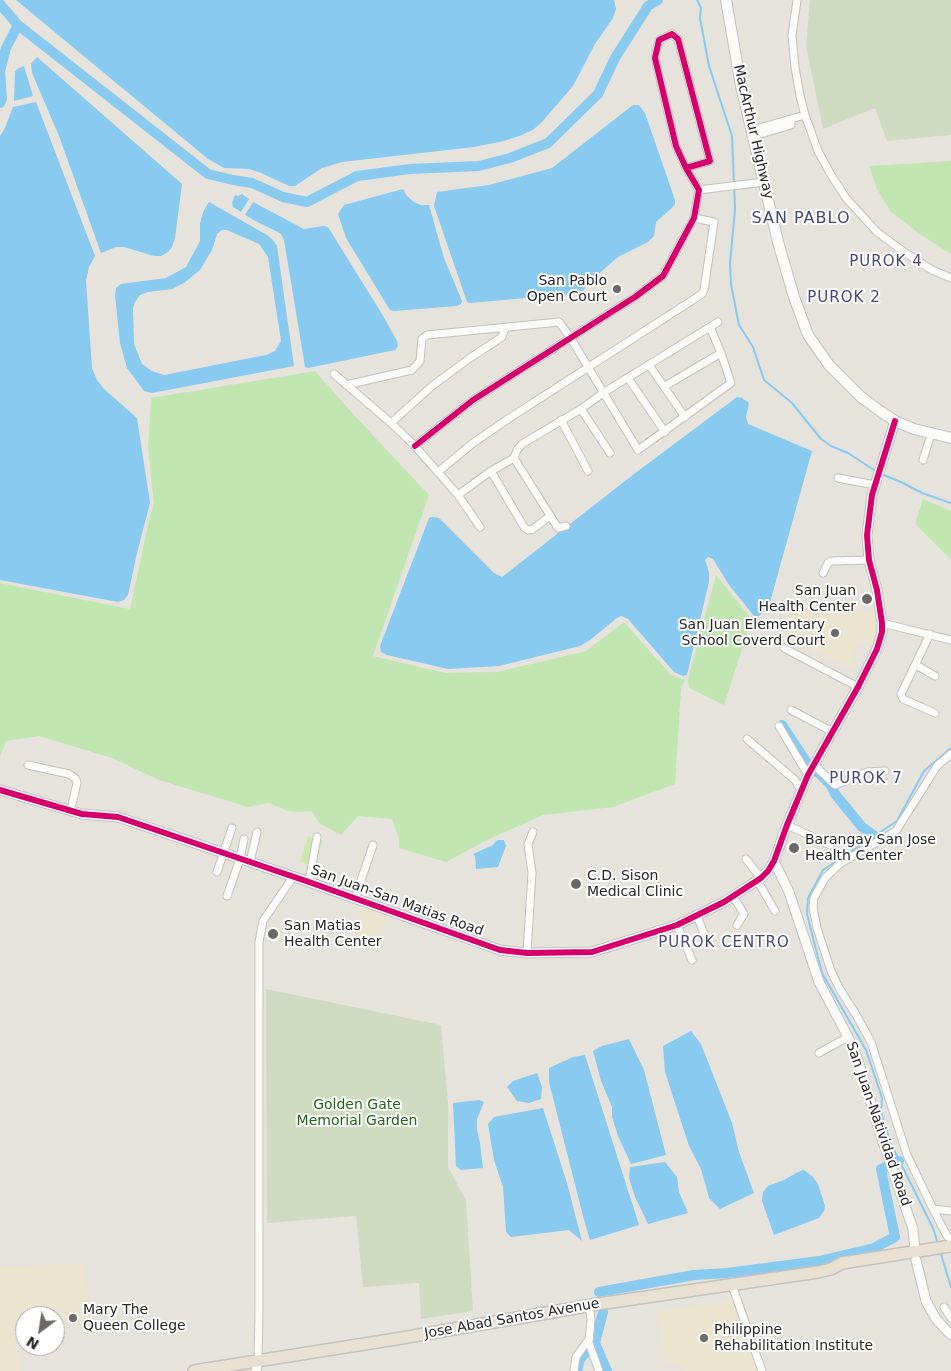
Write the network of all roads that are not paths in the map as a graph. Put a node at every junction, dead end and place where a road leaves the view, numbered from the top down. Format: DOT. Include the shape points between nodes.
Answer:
graph roads {
  1 [pos="726,0"];
  2 [pos="797,0"];
  3 [pos="804,115"];
  4 [pos="753,133"];
  5 [pos="686,168"];
  6 [pos="764,182"];
  7 [pos="699,190"];
  8 [pos="694,218"];
  9 [pos="951,278"];
  10 [pos="718,322"];
  11 [pos="710,327"];
  12 [pos="505,328"];
  13 [pos="570,337"];
  14 [pos="721,353"];
  15 [pos="649,365"];
  16 [pos="588,367"];
  17 [pos="334,374"];
  18 [pos="628,378"];
  19 [pos="346,385"];
  20 [pos="664,386"];
  21 [pos="603,393"];
  22 [pos="581,409"];
  23 [pos="685,417"];
  24 [pos="560,420"];
  25 [pos="895,421"];
  26 [pos="391,422"];
  27 [pos="665,432"];
  28 [pos="931,434"];
  29 [pos="951,438"];
  30 [pos="415,446"];
  31 [pos="610,453"];
  32 [pos="514,458"];
  33 [pos="923,460"];
  34 [pos="490,471"];
  35 [pos="588,471"];
  36 [pos="438,472"];
  37 [pos="838,478"];
  38 [pos="876,482"];
  39 [pos="458,495"];
  40 [pos="550,516"];
  41 [pos="566,526"];
  42 [pos="480,527"];
  43 [pos="869,560"];
  44 [pos="824,574"];
  45 [pos="882,623"];
  46 [pos="930,634"];
  47 [pos="951,640"];
  48 [pos="784,648"];
  49 [pos="916,665"];
  50 [pos="935,676"];
  51 [pos="858,687"];
  52 [pos="791,710"];
  53 [pos="935,713"];
  54 [pos="779,726"];
  55 [pos="833,732"];
  56 [pos="747,739"];
  57 [pos="951,754"];
  58 [pos="28,765"];
  59 [pos="811,770"];
  60 [pos="885,771"];
  61 [pos="0,790"];
  62 [pos="801,790"];
  63 [pos="72,809"];
  64 [pos="787,825"];
  65 [pos="232,828"];
  66 [pos="257,832"];
  67 [pos="533,832"];
  68 [pos="317,837"];
  69 [pos="244,839"];
  70 [pos="373,845"];
  71 [pos="830,845"];
  72 [pos="223,853"];
  73 [pos="240,859"];
  74 [pos="746,859"];
  75 [pos="774,861"];
  76 [pos="250,862"];
  77 [pos="217,872"];
  78 [pos="293,877"];
  79 [pos="759,879"];
  80 [pos="309,882"];
  81 [pos="227,896"];
  82 [pos="733,896"];
  83 [pos="355,898"];
  84 [pos="775,911"];
  85 [pos="697,916"];
  86 [pos="677,925"];
  87 [pos="738,925"];
  88 [pos="705,936"];
  89 [pos="527,952"];
  90 [pos="692,960"];
  91 [pos="848,1037"];
  92 [pos="819,1053"];
  93 [pos="934,1209"];
  94 [pos="951,1211"];
  95 [pos="951,1239"];
  96 [pos="951,1246"];
  97 [pos="951,1253"];
  98 [pos="920,1255"];
  99 [pos="732,1284"];
  100 [pos="589,1305"];
  101 [pos="944,1307"];
  102 [pos="951,1318"];
  103 [pos="951,1335"];
  104 [pos="589,1341"];
  105 [pos="257,1366"];
  106 [pos="194,1371"];
  107 [pos="574,1371"];
  108 [pos="599,1371"];
  109 [pos="762,1371"];
  1 -- 4 [label="main road, MacArthur Highway"];
  2 -- 3 [label="street" via="792,35"];
  3 -- 4 [label="street"];
  3 -- 9 [label="street" via="831,174 846,198 871,226 904,252"];
  4 -- 6 [label="main road, MacArthur Highway"];
  5 -- 5 [label="street" via="710,161 678,39 672,34 659,40 655,58 676,146"];
  5 -- 7 [label="street"];
  6 -- 7 [label="street"];
  6 -- 25 [label="main road, MacArthur Highway" via="808,335 829,365 861,397"];
  7 -- 8 [label="street"];
  8 -- 13 [label="street" via="663,276"];
  8 -- 16 [label="street" via="714,222 702,294"];
  10 -- 11 [label="street"];
  11 -- 14 [label="street"];
  11 -- 15 [label="street"];
  12 -- 13 [label="street" via="559,322"];
  12 -- 19 [label="street" via="427,335 422,339 420,361 412,370"];
  12 -- 26 [label="street" via="502,337 432,386"];
  13 -- 16 [label="street"];
  13 -- 30 [label="street" via="473,400"];
  14 -- 20 [label="street"];
  14 -- 23 [label="street" via="731,383"];
  15 -- 18 [label="street"];
  15 -- 20 [label="street"];
  16 -- 21 [label="street"];
  16 -- 36 [label="street" via="473,443"];
  17 -- 19 [label="street"];
  18 -- 21 [label="street"];
  18 -- 27 [label="street"];
  19 -- 26 [label="street"];
  20 -- 23 [label="street"];
  21 -- 22 [label="street"];
  21 -- 27 [label="street" via="638,450"];
  22 -- 24 [label="street"];
  22 -- 31 [label="street"];
  23 -- 27 [label="street"];
  24 -- 32 [label="street" via="522,444"];
  24 -- 35 [label="street"];
  25 -- 28 [label="main road, MacArthur Highway"];
  25 -- 38 [label="street"];
  26 -- 30 [label="street"];
  28 -- 29 [label="main road, MacArthur Highway"];
  28 -- 33 [label="street"];
  30 -- 36 [label="street"];
  32 -- 34 [label="street"];
  32 -- 40 [label="street"];
  34 -- 39 [label="street"];
  34 -- 40 [label="street" via="528,530"];
  36 -- 39 [label="street"];
  37 -- 38 [label="street"];
  38 -- 43 [label="street" via="867,535"];
  39 -- 42 [label="street"];
  40 -- 41 [label="street" via="558,528"];
  43 -- 44 [label="street" via="831,561"];
  43 -- 45 [label="street"];
  45 -- 46 [label="street"];
  45 -- 51 [label="street, San Juan-San Matias Road" via="880,640"];
  46 -- 47 [label="street"];
  46 -- 49 [label="street"];
  48 -- 51 [label="street"];
  49 -- 50 [label="street"];
  49 -- 53 [label="street" via="901,696"];
  51 -- 55 [label="street, San Juan-San Matias Road"];
  52 -- 55 [label="street"];
  54 -- 59 [label="street"];
  55 -- 59 [label="street, San Juan-San Matias Road"];
  56 -- 62 [label="street" via="795,780"];
  57 -- 93 [label="street" via="937,766 896,831 841,863 825,878 814,898 813,907 831,971 872,1042 902,1144"];
  58 -- 63 [label="street" via="69,774 76,779"];
  59 -- 60 [label="street" via="835,785 867,772"];
  59 -- 62 [label="street, San Juan-San Matias Road"];
  61 -- 63 [label="street, San Juan-San Matias Road"];
  62 -- 64 [label="street, San Juan-San Matias Road"];
  63 -- 72 [label="street, San Juan-San Matias Road" via="82,814 118,817"];
  64 -- 71 [label="street"];
  64 -- 75 [label="street, San Juan-San Matias Road"];
  65 -- 72 [label="street"];
  66 -- 76 [label="street"];
  67 -- 89 [label="street" via="528,844 532,873"];
  68 -- 80 [label="street"];
  69 -- 73 [label="street"];
  70 -- 83 [label="street"];
  72 -- 73 [label="street, San Juan-San Matias Road"];
  72 -- 77 [label="street"];
  73 -- 76 [label="street, San Juan-San Matias Road"];
  73 -- 81 [label="street"];
  74 -- 79 [label="street"];
  75 -- 79 [label="street, San Juan-San Matias Road"];
  75 -- 91 [label="street, San Juan-Natividad Road" via="819,982"];
  76 -- 78 [label="street, San Juan-San Matias Road"];
  78 -- 80 [label="street, San Juan-San Matias Road"];
  78 -- 105 [label="street" via="263,921 259,942"];
  79 -- 82 [label="street, San Juan-San Matias Road"];
  79 -- 84 [label="street"];
  80 -- 83 [label="street, San Juan-San Matias Road"];
  82 -- 85 [label="street, San Juan-San Matias Road"];
  82 -- 87 [label="street" via="744,914"];
  83 -- 89 [label="street, San Juan-San Matias Road" via="500,950"];
  85 -- 86 [label="street, San Juan-San Matias Road"];
  85 -- 88 [label="street"];
  86 -- 89 [label="street, San Juan-San Matias Road" via="592,952"];
  86 -- 90 [label="street"];
  91 -- 92 [label="street"];
  91 -- 98 [label="street, San Juan-Natividad Road" via="902,1192"];
  93 -- 94 [label="street"];
  93 -- 95 [label="street"];
  96 -- 98 [label="highway, Jose Abad Santos Avenue"];
  97 -- 98 [label="highway, Jose Abad Santos Avenue"];
  98 -- 99 [label="highway, Jose Abad Santos Avenue" via="840,1271 831,1269"];
  98 -- 103 [label="street, San Juan-Natividad Road" via="926,1301 936,1319"];
  99 -- 100 [label="highway, Jose Abad Santos Avenue"];
  99 -- 109 [label="street"];
  100 -- 104 [label="street"];
  100 -- 105 [label="highway, Jose Abad Santos Avenue"];
  101 -- 102 [label="street"];
  104 -- 107 [label="street" via="576,1357"];
  104 -- 108 [label="street"];
  105 -- 106 [label="highway, Jose Abad Santos Avenue"];
}
